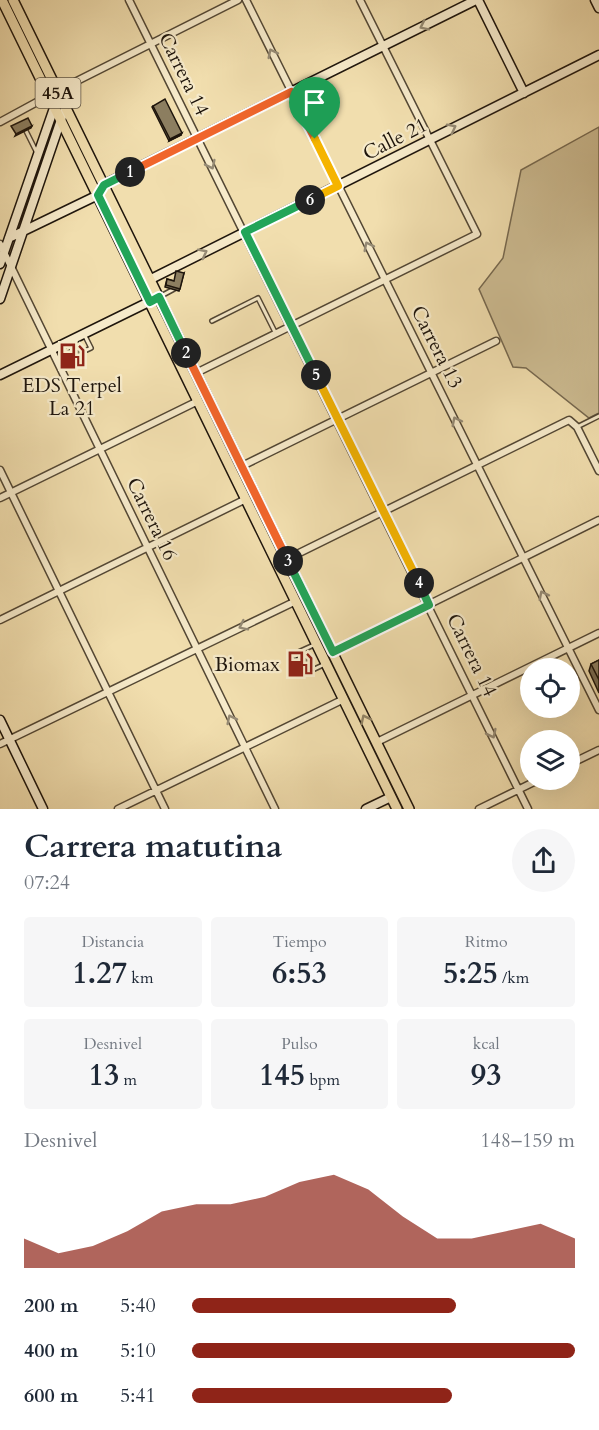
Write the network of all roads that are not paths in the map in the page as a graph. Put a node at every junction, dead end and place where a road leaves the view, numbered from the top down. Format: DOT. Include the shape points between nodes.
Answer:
graph roads {
  1 [pos="1,0"];
  2 [pos="13,0"];
  3 [pos="129,0"];
  4 [pos="238,0"];
  5 [pos="246,0"];
  6 [pos="360,0"];
  7 [pos="477,0"];
  8 [pos="595,0"];
  9 [pos="599,8"];
  10 [pos="151,44"];
  11 [pos="383,46"];
  12 [pos="599,55"];
  13 [pos="57,91"];
  14 [pos="291,92"];
  15 [pos="524,93"];
  16 [pos="48,96"];
  17 [pos="54,108"];
  18 [pos="65,108"];
  19 [pos="16,113"];
  20 [pos="0,122"];
  21 [pos="21,122"];
  22 [pos="61,122"];
  23 [pos="26,131"];
  24 [pos="198,138"];
  25 [pos="430,140"];
  26 [pos="38,154"];
  27 [pos="104,185"];
  28 [pos="338,186"];
  29 [pos="98,195"];
  30 [pos="23,231"];
  31 [pos="245,232"];
  32 [pos="4,246"];
  33 [pos="0,264"];
  34 [pos="181,264"];
  35 [pos="11,267"];
  36 [pos="178,274"];
  37 [pos="151,279"];
  38 [pos="385,280"];
  39 [pos="141,284"];
  40 [pos="174,289"];
  41 [pos="159,297"];
  42 [pos="0,299"];
  43 [pos="150,302"];
  44 [pos="212,321"];
  45 [pos="291,326"];
  46 [pos="84,334"];
  47 [pos="276,334"];
  48 [pos="496,341"];
  49 [pos="51,350"];
  50 [pos="72,357"];
  51 [pos="66,360"];
  52 [pos="58,364"];
  53 [pos="431,372"];
  54 [pos="196,373"];
  55 [pos="0,375"];
  56 [pos="198,401"];
  57 [pos="599,416"];
  58 [pos="337,418"];
  59 [pos="577,427"];
  60 [pos="99,449"];
  61 [pos="477,465"];
  62 [pos="242,466"];
  63 [pos="0,470"];
  64 [pos="599,471"];
  65 [pos="11,492"];
  66 [pos="0,498"];
  67 [pos="246,499"];
  68 [pos="384,511"];
  69 [pos="599,520"];
  70 [pos="147,548"];
  71 [pos="524,558"];
  72 [pos="287,559"];
  73 [pos="59,591"];
  74 [pos="296,601"];
  75 [pos="429,605"];
  76 [pos="0,620"];
  77 [pos="599,633"];
  78 [pos="316,644"];
  79 [pos="569,648"];
  80 [pos="197,649"];
  81 [pos="333,652"];
  82 [pos="326,663"];
  83 [pos="108,692"];
  84 [pos="473,695"];
  85 [pos="344,699"];
  86 [pos="599,710"];
  87 [pos="0,720"];
  88 [pos="10,740"];
  89 [pos="377,742"];
  90 [pos="0,744"];
  91 [pos="245,747"];
  92 [pos="599,750"];
  93 [pos="580,759"];
  94 [pos="519,789"];
  95 [pos="156,790"];
  96 [pos="391,796"];
  97 [pos="43,809"];
  98 [pos="118,809"];
  99 [pos="165,809"];
  100 [pos="275,809"];
  101 [pos="366,809"];
  102 [pos="397,809"];
  103 [pos="409,809"];
  104 [pos="478,809"];
  105 [pos="528,809"];
  1 -- 16 [label="main road, 45A"];
  2 -- 13 [label="main road, 45A"];
  3 -- 10 [label="street, Carrera 14"];
  4 -- 10 [label="street"];
  14 -- 5 [label="street, Carrera 13, one-way"];
  6 -- 11 [label="street"];
  7 -- 11 [label="street, one-way"];
  7 -- 15 [label="street"];
  8 -- 9 [label="street"];
  10 -- 13 [label="street"];
  10 -- 24 [label="street, Carrera 14"];
  11 -- 14 [label="street"];
  11 -- 25 [label="street"];
  12 -- 15 [label="street, Calle 21"];
  13 -- 18 [label="main road, 45A"];
  14 -- 24 [label="street"];
  14 -- 28 [label="street, Carrera 13"];
  25 -- 15 [label="street, Calle 21, one-way"];
  16 -- 17 [label="main road, 45A"];
  16 -- 19 [label="street"];
  17 -- 22 [label="main road, 45A"];
  17 -- 26 [label="street"];
  18 -- 22 [label="street"];
  18 -- 27 [label="main road, 45A"];
  19 -- 20 [label="street"];
  19 -- 21 [label="lane"];
  22 -- 29 [label="main road, 45A"];
  22 -- 30 [label="street"];
  23 -- 26 [label="lane"];
  24 -- 27 [label="street"];
  24 -- 31 [label="street, Carrera 14, one-way"];
  25 -- 28 [label="street, Calle 21"];
  25 -- 38 [label="street" via="477,234"];
  26 -- 32 [label="street"];
  27 -- 29 [label="street"];
  27 -- 37 [label="main road, 45A"];
  28 -- 31 [label="street, Calle 21"];
  38 -- 28 [label="street, Carrera 13, one-way"];
  29 -- 30 [label="street"];
  29 -- 39 [label="main road, 45A"];
  30 -- 32 [label="street"];
  30 -- 35 [label="street"];
  34 -- 31 [label="street, Calle 21, one-way"];
  31 -- 45 [label="street, Carrera 14"];
  32 -- 33 [label="street"];
  32 -- 35 [label="street, Carrera 16"];
  34 -- 36 [label="lane"];
  34 -- 37 [label="street, Calle 21"];
  35 -- 42 [label="street"];
  35 -- 49 [label="street, Carrera 16"];
  37 -- 39 [label="street, Calle 21"];
  37 -- 41 [label="main road, 45A"];
  38 -- 45 [label="street"];
  38 -- 53 [label="street, Carrera 13"];
  39 -- 43 [label="main road, 45A"];
  40 -- 41 [label="lane"];
  41 -- 43 [label="street"];
  41 -- 54 [label="main road, 45A"];
  43 -- 46 [label="street"];
  43 -- 56 [label="main road, 45A"];
  44 -- 47 [label="lane" via="258,298"];
  45 -- 47 [label="street"];
  45 -- 58 [label="street, Carrera 14"];
  46 -- 49 [label="street"];
  46 -- 50 [label="lane" via="91,348"];
  47 -- 54 [label="street"];
  48 -- 53 [label="street"];
  49 -- 52 [label="street, Carrera 16"];
  49 -- 55 [label="street"];
  51 -- 52 [label="lane"];
  52 -- 60 [label="street, Carrera 16"];
  53 -- 58 [label="street"];
  61 -- 53 [label="street, Carrera 13, one-way"];
  54 -- 62 [label="main road, 45A"];
  56 -- 60 [label="street"];
  56 -- 67 [label="main road, 45A"];
  57 -- 59 [label="lane"];
  58 -- 62 [label="street"];
  58 -- 68 [label="street, Carrera 14"];
  59 -- 61 [label="street" via="568,420"];
  59 -- 64 [label="street"];
  60 -- 65 [label="street"];
  60 -- 70 [label="street, Carrera 16"];
  61 -- 68 [label="street"];
  61 -- 71 [label="street, Carrera 13"];
  62 -- 72 [label="main road, 45A"];
  63 -- 65 [label="street"];
  65 -- 66 [label="street"];
  65 -- 73 [label="street"];
  67 -- 70 [label="street"];
  67 -- 74 [label="main road, 45A"];
  68 -- 72 [label="street"];
  68 -- 75 [label="street, Carrera 14"];
  69 -- 71 [label="street"];
  70 -- 73 [label="street"];
  70 -- 80 [label="street, Carrera 16"];
  71 -- 75 [label="street"];
  79 -- 71 [label="street, Carrera 13, one-way"];
  72 -- 81 [label="main road, 45A"];
  73 -- 76 [label="street"];
  73 -- 83 [label="street"];
  74 -- 78 [label="main road, 45A"];
  74 -- 80 [label="street, one-way"];
  75 -- 81 [label="street"];
  75 -- 84 [label="street, Carrera 14"];
  77 -- 79 [label="street"];
  78 -- 82 [label="main road, 45A"];
  78 -- 82 [label="lane" via="294,654 304,674"];
  79 -- 84 [label="street"];
  79 -- 86 [label="street, Carrera 13"];
  80 -- 83 [label="street"];
  91 -- 80 [label="street, Carrera 16, one-way"];
  89 -- 81 [label="main road, 45A, one-way"];
  82 -- 85 [label="main road, 45A"];
  83 -- 88 [label="street"];
  83 -- 95 [label="street"];
  84 -- 89 [label="street"];
  84 -- 94 [label="street, Carrera 14, one-way"];
  85 -- 91 [label="street"];
  85 -- 96 [label="main road, 45A"];
  87 -- 88 [label="street"];
  88 -- 90 [label="street"];
  88 -- 97 [label="street"];
  89 -- 103 [label="main road, 45A"];
  91 -- 95 [label="street"];
  91 -- 100 [label="street, Carrera 16"];
  92 -- 93 [label="street"];
  94 -- 104 [label="street"];
  94 -- 105 [label="street, Carrera 14"];
  95 -- 98 [label="street"];
  95 -- 99 [label="street"];
  96 -- 101 [label="street"];
  96 -- 102 [label="main road, 45A"];
}
